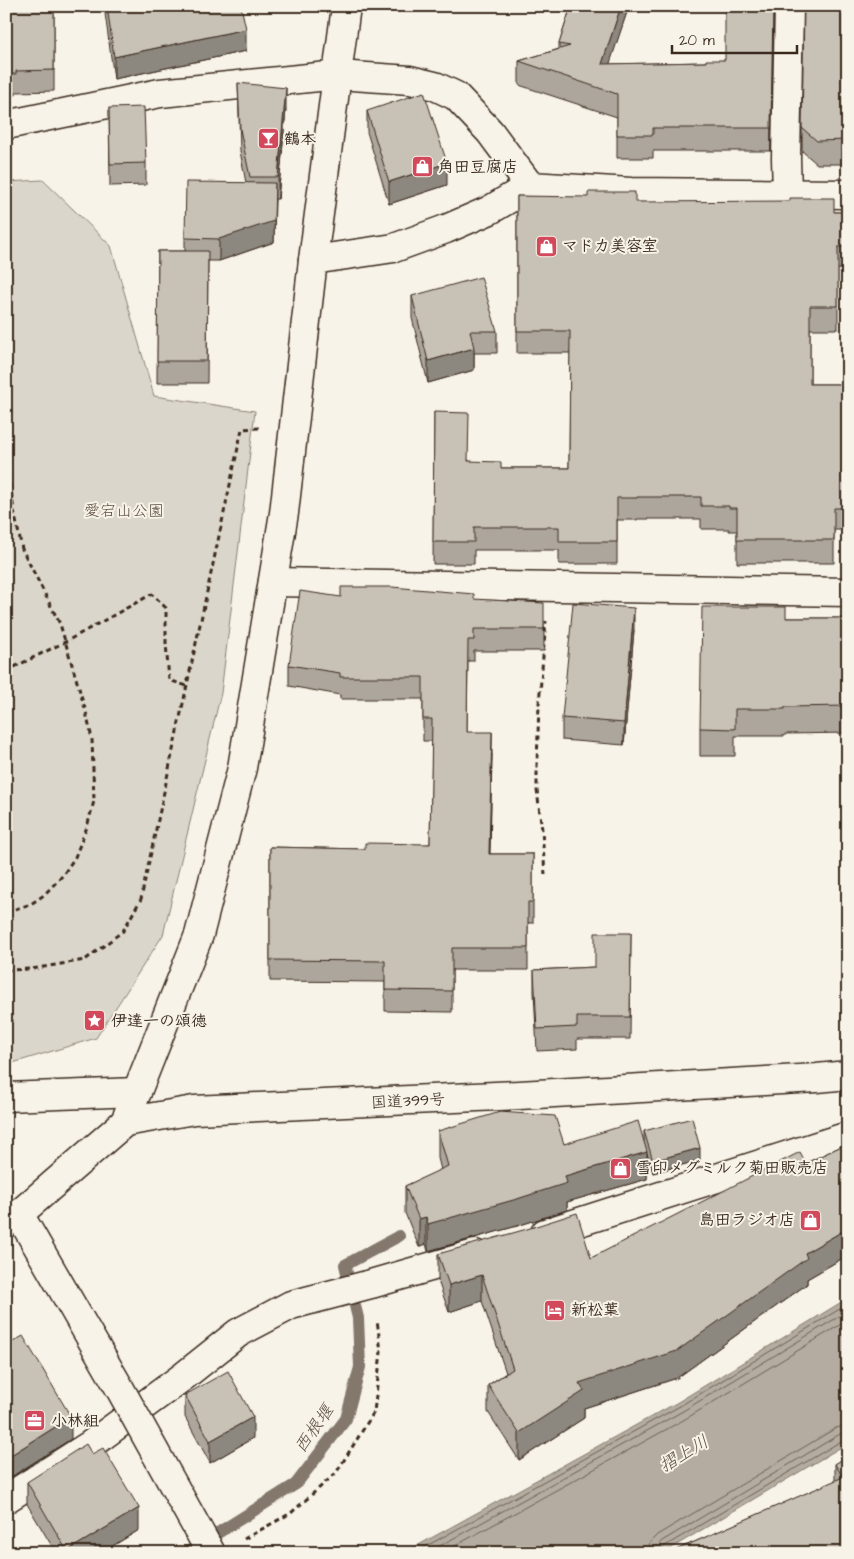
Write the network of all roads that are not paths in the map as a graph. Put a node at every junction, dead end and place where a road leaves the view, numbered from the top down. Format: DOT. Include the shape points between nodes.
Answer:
graph roads {
  1 [pos="346,6"];
  2 [pos="789,6"];
  3 [pos="338,75"];
  4 [pos="6,125"];
  5 [pos="530,186"];
  6 [pos="788,193"];
  7 [pos="848,194"];
  8 [pos="314,260"];
  9 [pos="273,582"];
  10 [pos="848,592"];
  11 [pos="848,1075"];
  12 [pos="137,1092"];
  13 [pos="6,1097"];
  14 [pos="125,1122"];
  15 [pos="848,1136"];
  16 [pos="13,1218"];
  17 [pos="522,1241"];
  18 [pos="494,1249"];
  19 [pos="6,1499"];
  20 [pos="210,1553"];
  1 -- 3 [label="main road"];
  2 -- 6 [label="main road"];
  3 -- 4 [label="main road" via="160,93"];
  3 -- 5 [label="main road" via="410,80 435,86 456,96 490,132"];
  3 -- 8 [label="main road"];
  5 -- 6 [label="main road" via="631,192"];
  5 -- 8 [label="main road" via="490,210 394,248"];
  6 -- 7 [label="main road"];
  8 -- 9 [label="main road"];
  9 -- 10 [label="main road"];
  9 -- 12 [label="main road" via="242,768 199,935"];
  11 -- 14 [label="main road, 国道399号" via="194,1110"];
  12 -- 13 [label="main road"];
  12 -- 14 [label="main road"];
  14 -- 16 [label="main road"];
  15 -- 17 [label="main road"];
  16 -- 20 [label="main road, bridge" via="119,1387"];
  18 -- 19 [label="main road" via="291,1305 238,1333 90,1445"];
}
